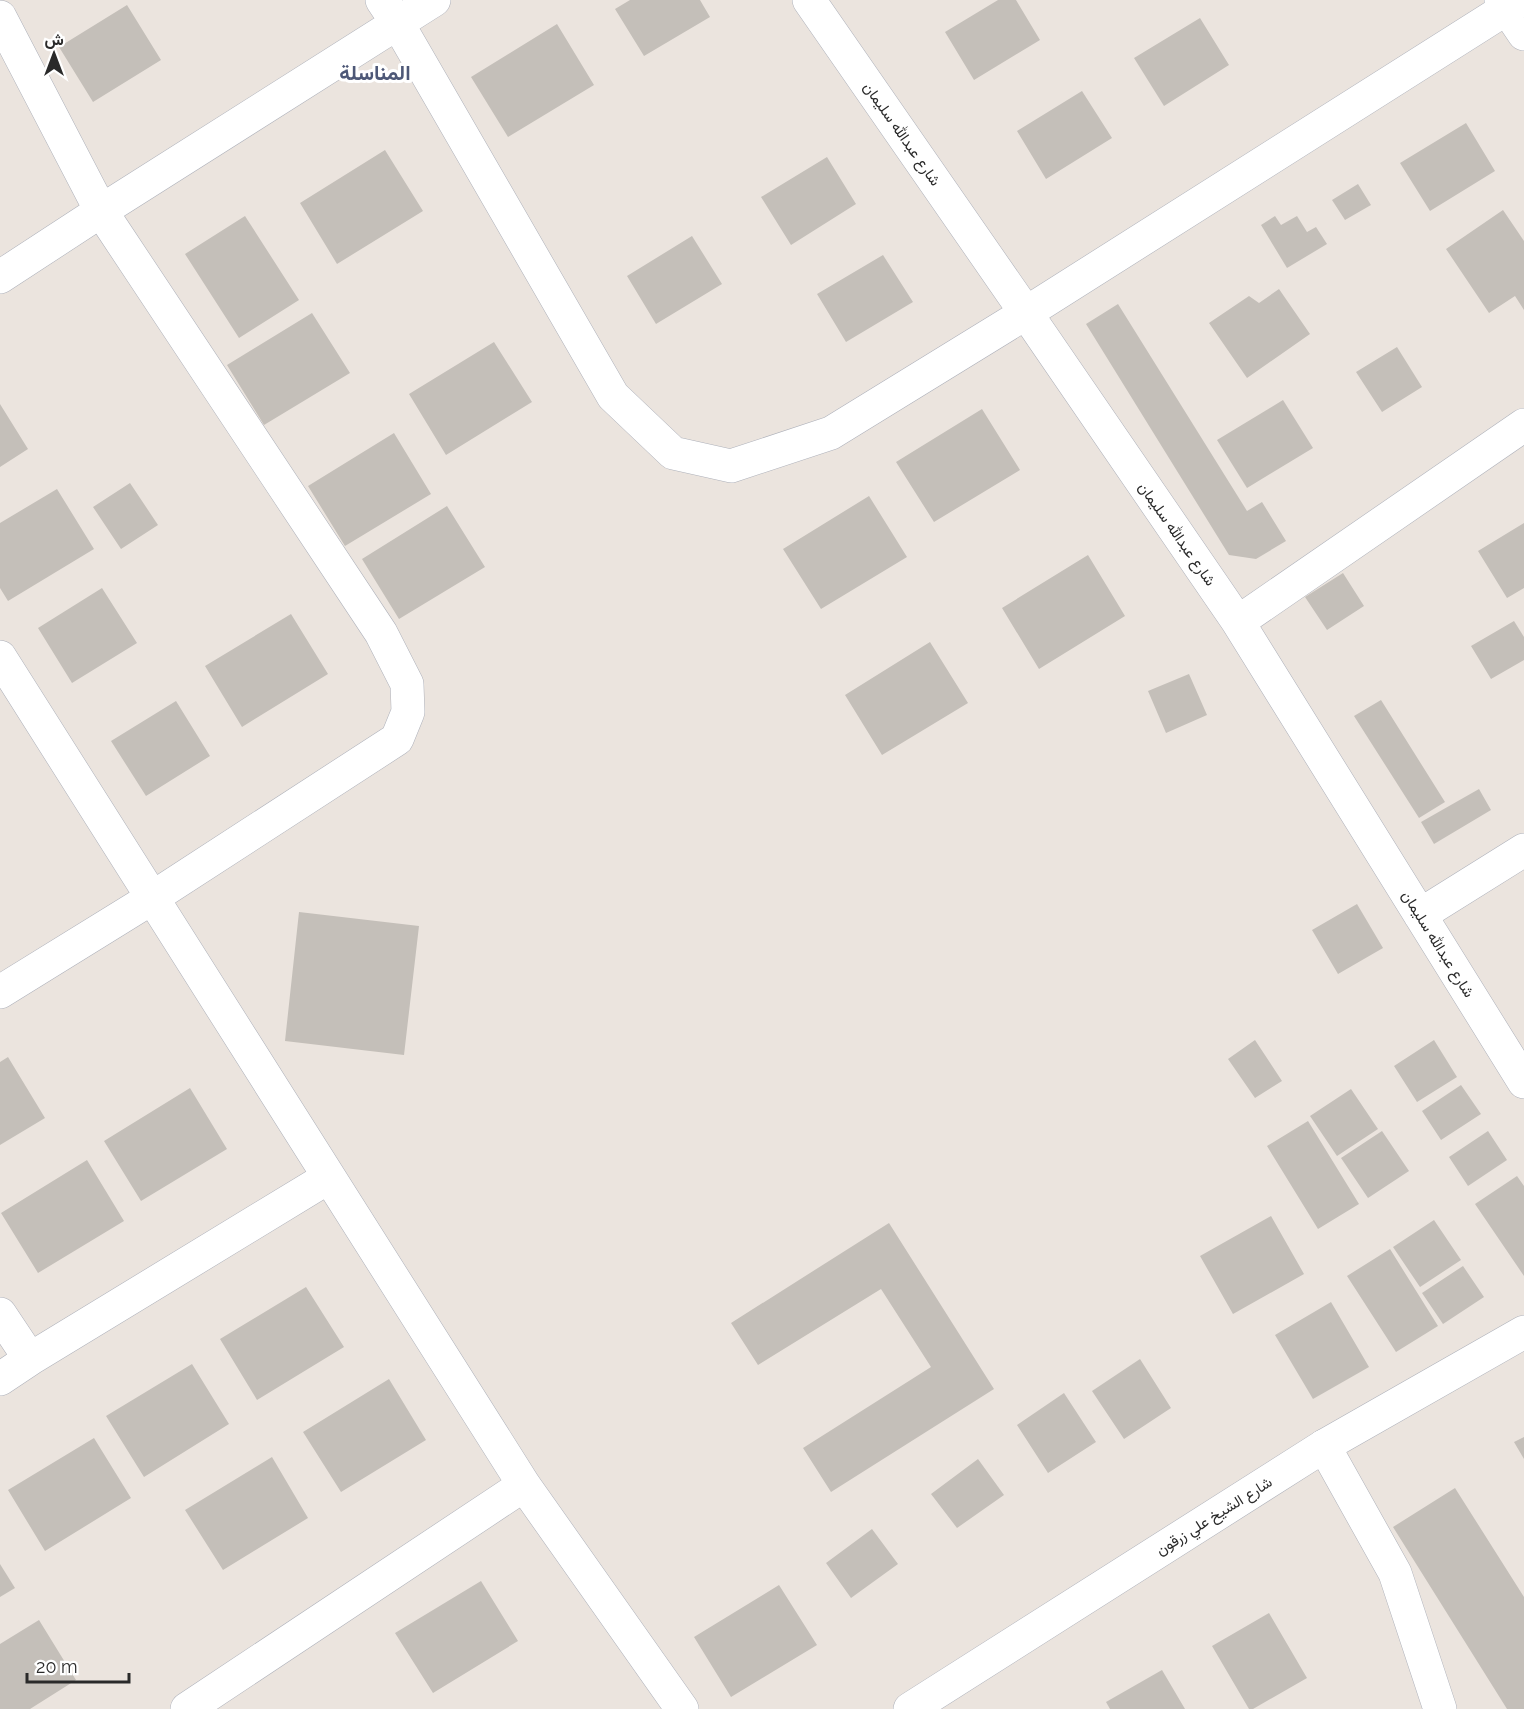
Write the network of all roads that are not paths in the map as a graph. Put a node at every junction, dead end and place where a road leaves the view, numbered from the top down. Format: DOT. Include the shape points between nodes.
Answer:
graph roads {
  1 [pos="434,0"];
  2 [pos="809,0"];
  3 [pos="1513,11"];
  4 [pos="390,12"];
  5 [pos="0,17"];
  6 [pos="101,211"];
  7 [pos="0,277"];
  8 [pos="1026,313"];
  9 [pos="1524,425"];
  10 [pos="1238,622"];
  11 [pos="0,657"];
  12 [pos="1524,850"];
  13 [pos="152,898"];
  14 [pos="1420,915"];
  15 [pos="0,992"];
  16 [pos="1524,1082"];
  17 [pos="329,1177"];
  18 [pos="0,1314"];
  19 [pos="1524,1332"];
  20 [pos="30,1359"];
  21 [pos="0,1379"];
  22 [pos="1324,1446"];
  23 [pos="524,1485"];
  24 [pos="187,1709"];
  25 [pos="681,1709"];
  26 [pos="910,1709"];
  27 [pos="1440,1709"];
  1 -- 4 [label="street"];
  2 -- 8 [label="street, شارع عبدالله سليمان"];
  3 -- 8 [label="street"];
  4 -- 6 [label="street"];
  4 -- 8 [label="street" via="613,396 673,453 731,466 831,433"];
  5 -- 6 [label="street"];
  6 -- 7 [label="street"];
  6 -- 13 [label="street" via="381,633 407,684 408,712 397,739"];
  8 -- 10 [label="street, شارع عبدالله سليمان"];
  9 -- 10 [label="street"];
  10 -- 14 [label="street, شارع عبدالله سليمان"];
  11 -- 13 [label="street"];
  12 -- 14 [label="street"];
  13 -- 15 [label="street"];
  13 -- 17 [label="street"];
  14 -- 16 [label="street, شارع عبدالله سليمان"];
  17 -- 20 [label="street"];
  17 -- 23 [label="street"];
  18 -- 20 [label="street"];
  19 -- 22 [label="street, شارع الشيخ علي زرقون"];
  20 -- 21 [label="street"];
  22 -- 26 [label="street, شارع الشيخ علي زرقون"];
  22 -- 27 [label="street" via="1395,1573"];
  23 -- 24 [label="street"];
  23 -- 25 [label="street"];
}
